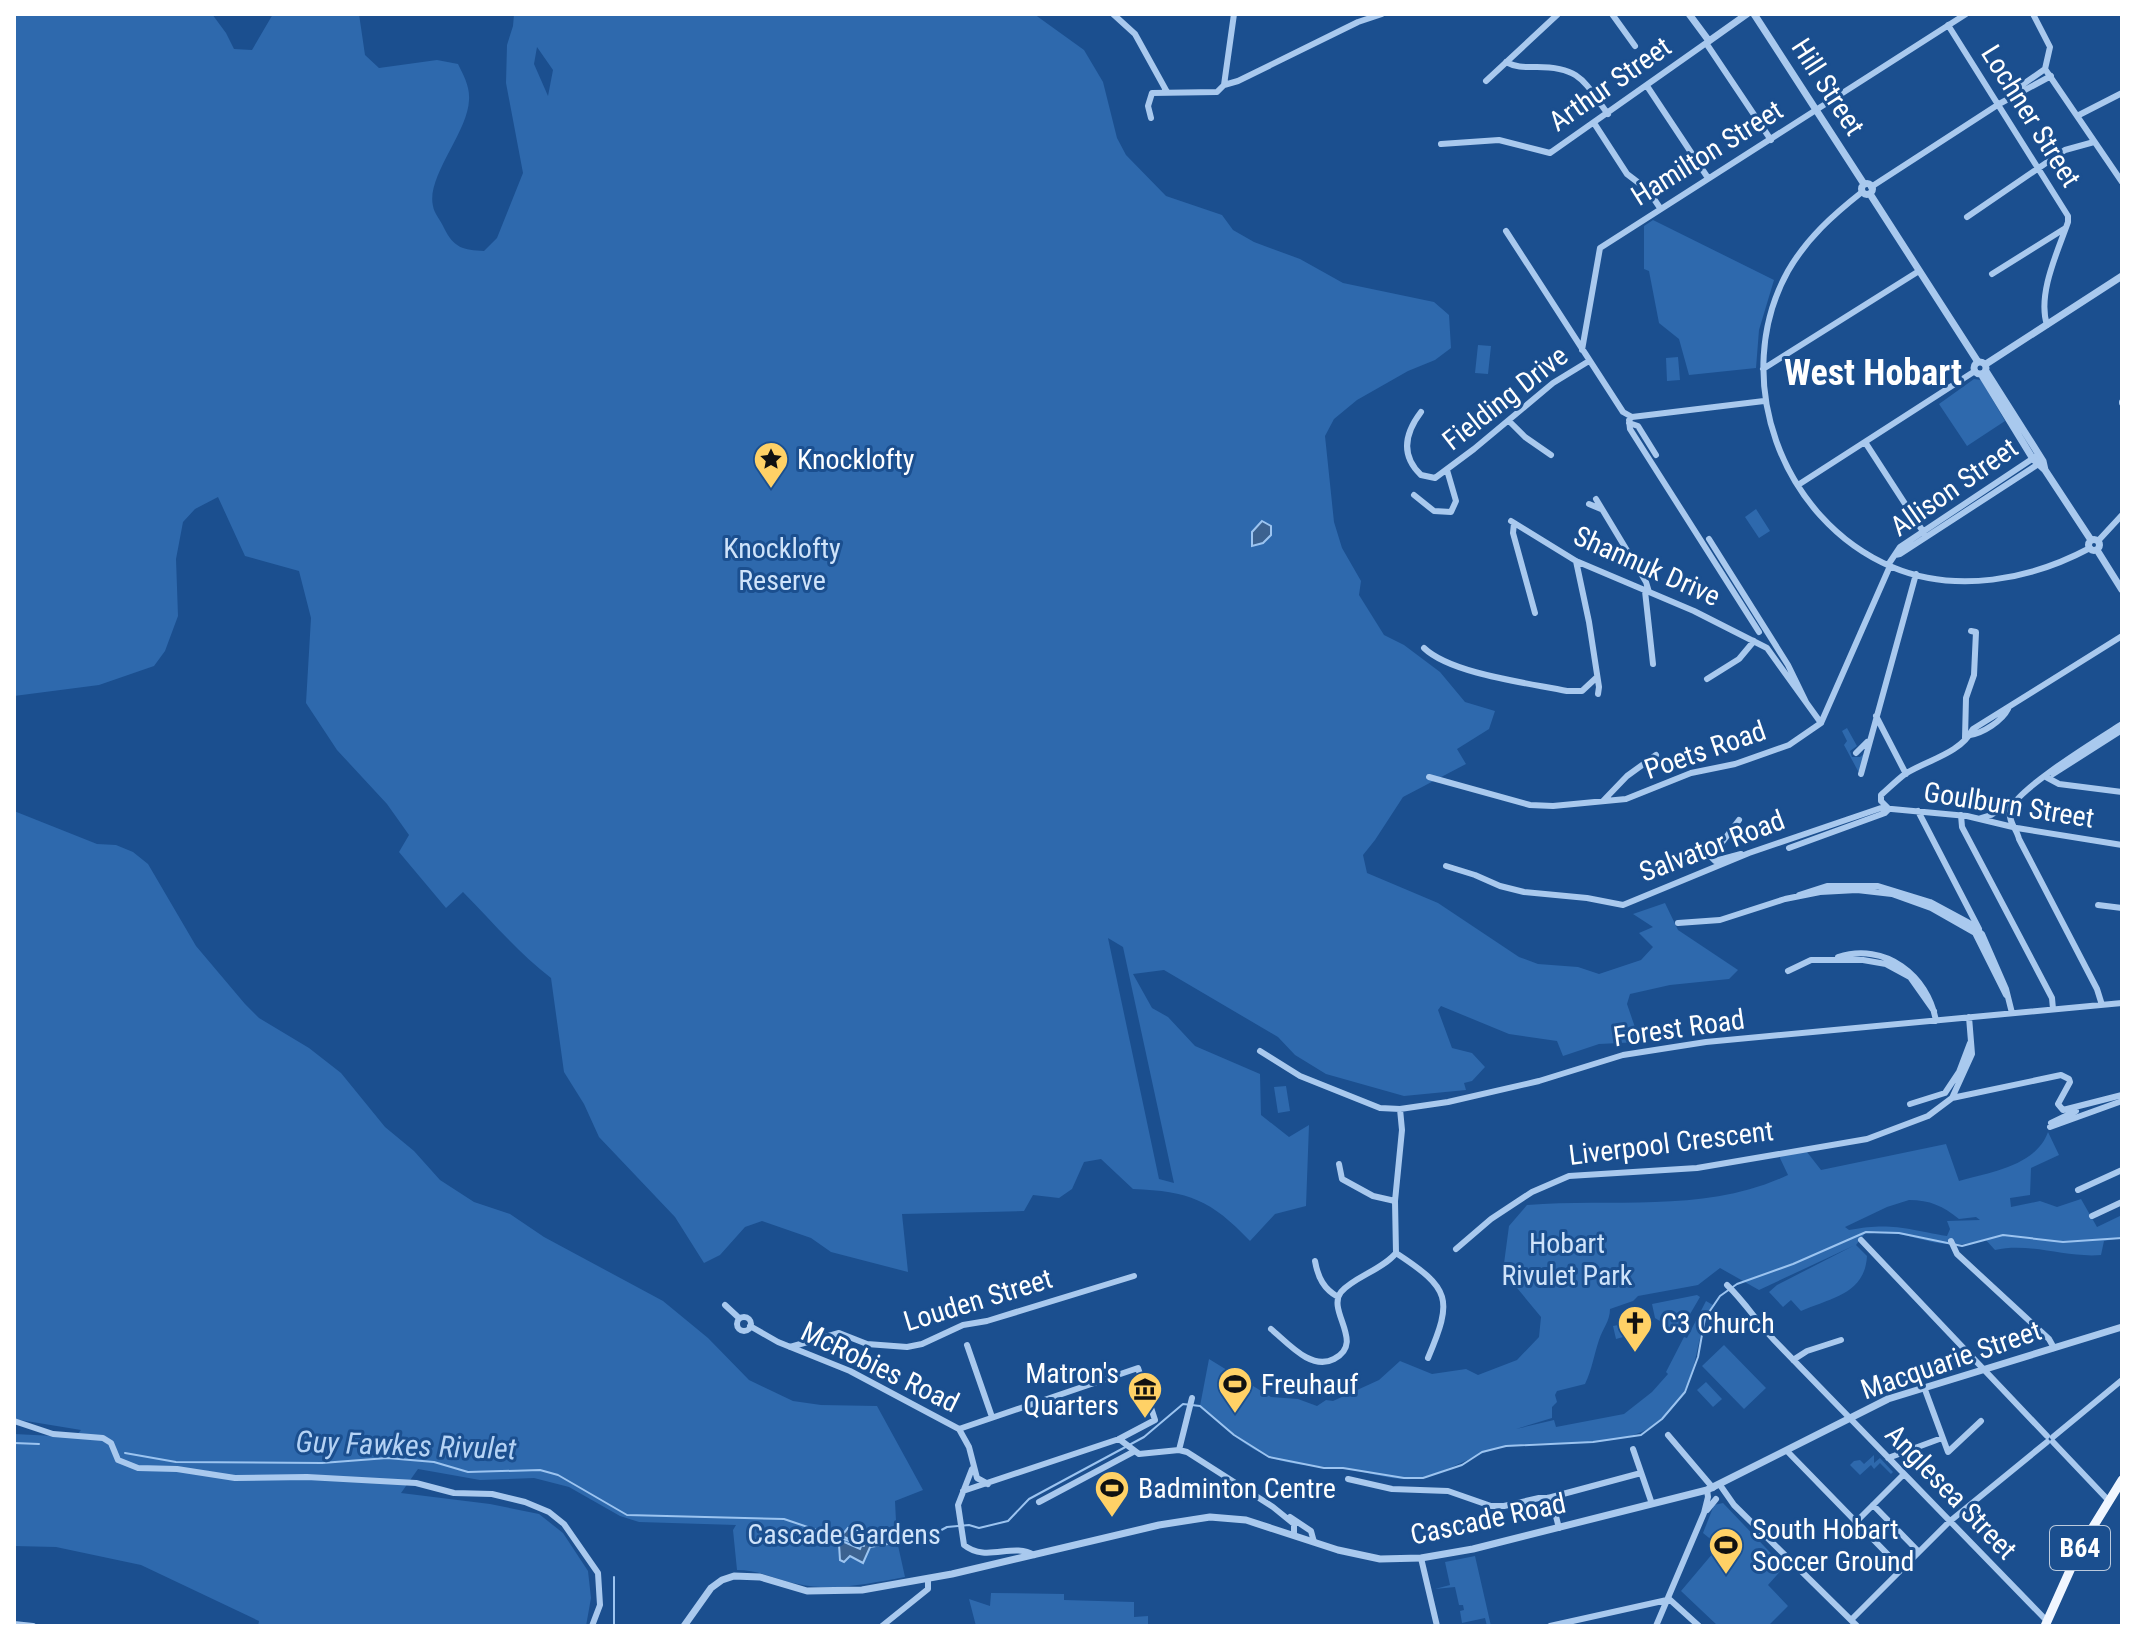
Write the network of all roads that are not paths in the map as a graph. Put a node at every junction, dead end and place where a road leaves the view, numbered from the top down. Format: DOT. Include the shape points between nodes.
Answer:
graph roads {
  1 [pos="1113,14"];
  2 [pos="1234,14"];
  3 [pos="1382,14"];
  4 [pos="1558,14"];
  5 [pos="1612,14"];
  6 [pos="1689,14"];
  7 [pos="1747,14"];
  8 [pos="1754,14"];
  9 [pos="2033,14"];
  10 [pos="1964,15"];
  11 [pos="1948,25"];
  12 [pos="1707,42"];
  13 [pos="1635,46"];
  14 [pos="1506,62"];
  15 [pos="2045,69"];
  16 [pos="2051,76"];
  17 [pos="1486,81"];
  18 [pos="1224,85"];
  19 [pos="1647,86"];
  20 [pos="1167,92"];
  21 [pos="2019,93"];
  22 [pos="2122,93"];
  23 [pos="1999,104"];
  24 [pos="1816,111"];
  25 [pos="1608,114"];
  26 [pos="2077,116"];
  27 [pos="1151,118"];
  28 [pos="1594,123"];
  29 [pos="1771,140"];
  30 [pos="2094,142"];
  31 [pos="1441,144"];
  32 [pos="2037,168"];
  33 [pos="1708,178"];
  34 [pos="2122,181"];
  35 [pos="1867,189"];
  36 [pos="1660,208"];
  37 [pos="1967,217"];
  38 [pos="2066,228"];
  39 [pos="1506,231"];
  40 [pos="1919,271"];
  41 [pos="1992,274"];
  42 [pos="2122,276"];
  43 [pos="2047,325"];
  44 [pos="1582,350"];
  45 [pos="1589,361"];
  46 [pos="1763,369"];
  47 [pos="1981,369"];
  48 [pos="1764,401"];
  49 [pos="1421,412"];
  50 [pos="1631,420"];
  51 [pos="1509,421"];
  52 [pos="1865,442"];
  53 [pos="1551,455"];
  54 [pos="1656,455"];
  55 [pos="2039,462"];
  56 [pos="1447,470"];
  57 [pos="1798,485"];
  58 [pos="1414,495"];
  59 [pos="1596,499"];
  60 [pos="1589,504"];
  61 [pos="1601,509"];
  62 [pos="2122,515"];
  63 [pos="1925,534"];
  64 [pos="1709,539"];
  65 [pos="2094,545"];
  66 [pos="1576,561"];
  67 [pos="1889,566"];
  68 [pos="1916,574"];
  69 [pos="2122,590"];
  70 [pos="1647,592"];
  71 [pos="1535,613"];
  72 [pos="1971,631"];
  73 [pos="1759,632"];
  74 [pos="2122,636"];
  75 [pos="1754,641"];
  76 [pos="1424,648"];
  77 [pos="1653,664"];
  78 [pos="1596,678"];
  79 [pos="1707,679"];
  80 [pos="1598,694"];
  81 [pos="1807,705"];
  82 [pos="1876,716"];
  83 [pos="1821,723"];
  84 [pos="2122,727"];
  85 [pos="1871,735"];
  86 [pos="1968,736"];
  87 [pos="1856,753"];
  88 [pos="1656,755"];
  89 [pos="1861,774"];
  90 [pos="1906,774"];
  91 [pos="1429,777"];
  92 [pos="2046,777"];
  93 [pos="2122,792"];
  94 [pos="1603,801"];
  95 [pos="2014,801"];
  96 [pos="1889,809"];
  97 [pos="1918,811"];
  98 [pos="1961,815"];
  99 [pos="1977,818"];
  100 [pos="1739,820"];
  101 [pos="2017,828"];
  102 [pos="2122,845"];
  103 [pos="1789,848"];
  104 [pos="1749,853"];
  105 [pos="1446,866"];
  106 [pos="1796,897"];
  107 [pos="2098,905"];
  108 [pos="2122,908"];
  109 [pos="1678,923"];
  110 [pos="1979,930"];
  111 [pos="1788,971"];
  112 [pos="2006,995"];
  113 [pos="2122,1003"];
  114 [pos="2102,1005"];
  115 [pos="2053,1009"];
  116 [pos="2012,1013"];
  117 [pos="1969,1017"];
  118 [pos="1936,1021"];
  119 [pos="1971,1039"];
  120 [pos="1260,1051"];
  121 [pos="1952,1098"];
  122 [pos="2122,1098"];
  123 [pos="2099,1102"];
  124 [pos="1910,1104"];
  125 [pos="1400,1109"];
  126 [pos="1339,1164"];
  127 [pos="2122,1170"];
  128 [pos="2078,1190"];
  129 [pos="1395,1201"];
  130 [pos="2122,1202"];
  131 [pos="2092,1216"];
  132 [pos="1861,1240"];
  133 [pos="1951,1241"];
  134 [pos="1456,1249"];
  135 [pos="1396,1253"];
  136 [pos="1315,1261"];
  137 [pos="1134,1276"];
  138 [pos="1727,1285"];
  139 [pos="1338,1297"];
  140 [pos="725,1305"];
  141 [pos="2122,1327"];
  142 [pos="1271,1329"];
  143 [pos="1841,1340"];
  144 [pos="967,1345"];
  145 [pos="790,1347"];
  146 [pos="2054,1348"];
  147 [pos="1428,1358"];
  148 [pos="1793,1360"];
  149 [pos="1983,1369"];
  150 [pos="2122,1380"];
  151 [pos="1924,1387"];
  152 [pos="1192,1400"];
  153 [pos="992,1417"];
  154 [pos="1851,1417"];
  155 [pos="14,1421"];
  156 [pos="1981,1421"];
  157 [pos="959,1429"];
  158 [pos="1668,1435"];
  159 [pos="1942,1438"];
  160 [pos="2050,1439"];
  161 [pos="1126,1446"];
  162 [pos="1633,1449"];
  163 [pos="1179,1450"];
  164 [pos="1787,1451"];
  165 [pos="1888,1458"];
  166 [pos="972,1462"];
  167 [pos="1641,1473"];
  168 [pos="1904,1474"];
  169 [pos="1348,1479"];
  170 [pos="2122,1480"];
  171 [pos="988,1484"];
  172 [pos="1714,1490"];
  173 [pos="963,1491"];
  174 [pos="1548,1498"];
  175 [pos="1717,1499"];
  176 [pos="2109,1501"];
  177 [pos="1039,1502"];
  178 [pos="1652,1504"];
  179 [pos="1734,1505"];
  180 [pos="1873,1505"];
  181 [pos="1273,1507"];
  182 [pos="1704,1513"];
  183 [pos="1856,1522"];
  184 [pos="1949,1522"];
  185 [pos="1559,1528"];
  186 [pos="1294,1535"];
  187 [pos="1314,1542"];
  188 [pos="1918,1551"];
  189 [pos="1034,1555"];
  190 [pos="1421,1558"];
  191 [pos="1902,1569"];
  192 [pos="928,1579"];
  193 [pos="1668,1599"];
  194 [pos="1851,1620"];
  195 [pos="14,1624"];
  196 [pos="2046,1624"];
  197 [pos="33,1626"];
  198 [pos="592,1626"];
  199 [pos="684,1626"];
  200 [pos="882,1626"];
  201 [pos="1437,1626"];
  202 [pos="1550,1626"];
  203 [pos="1656,1626"];
  204 [pos="1699,1626"];
  205 [pos="1857,1626"];
  1 -- 20 [label="street" via="1138,38"];
  2 -- 18 [label="street"];
  3 -- 18 [label="street"];
  4 -- 14 [label="street"];
  5 -- 13 [label="street"];
  6 -- 12 [label="street"];
  7 -- 12 [label="street, Arthur Street"];
  8 -- 24 [label="street, Hill Street"];
  9 -- 15 [label="street" via="2050,47"];
  10 -- 11 [label="street, Hamilton Street"];
  11 -- 23 [label="street, Lochner Street"];
  11 -- 24 [label="street, Hamilton Street"];
  12 -- 19 [label="street, Arthur Street"];
  12 -- 29 [label="street"];
  14 -- 17 [label="street"];
  14 -- 25 [label="street" via="1515,67 1565,68 1582,79"];
  15 -- 16 [label="street"];
  15 -- 21 [label="street"];
  16 -- 21 [label="street"];
  16 -- 26 [label="street"];
  18 -- 20 [label="street" via="1210,93"];
  19 -- 25 [label="street, Arthur Street"];
  19 -- 33 [label="street"];
  20 -- 27 [label="street" via="1152,93"];
  21 -- 23 [label="street"];
  22 -- 26 [label="street"];
  23 -- 32 [label="street, Lochner Street"];
  23 -- 35 [label="street"];
  24 -- 29 [label="street, Hamilton Street"];
  24 -- 35 [label="street, Hill Street"];
  25 -- 28 [label="street, Arthur Street"];
  26 -- 30 [label="street"];
  28 -- 31 [label="street, Arthur Street" via="1547,153 1499,140"];
  28 -- 36 [label="street" via="1627,174"];
  29 -- 33 [label="street, Hamilton Street"];
  30 -- 32 [label="street" via="2065,150"];
  30 -- 34 [label="street"];
  32 -- 37 [label="street"];
  32 -- 38 [label="street, Lochner Street" via="2068,216"];
  33 -- 36 [label="street, Hamilton Street"];
  35 -- 40 [label="street, Hill Street"];
  35 -- 46 [label="street" via="1822,225 1788,272 1770,320"];
  36 -- 44 [label="street, Hamilton Street" via="1600,248"];
  38 -- 41 [label="street"];
  38 -- 43 [label="street, Lochner Street" via="2051,270"];
  39 -- 44 [label="street"];
  40 -- 46 [label="street"];
  40 -- 47 [label="street, Hill Street"];
  42 -- 43 [label="street"];
  43 -- 47 [label="street"];
  44 -- 45 [label="street"];
  45 -- 50 [label="street"];
  45 -- 51 [label="street, Fielding Drive"];
  46 -- 48 [label="street"];
  47 -- 52 [label="street"];
  47 -- 55 [label="street, Hill Street"];
  48 -- 50 [label="street"];
  48 -- 57 [label="street" via="1774,438"];
  49 -- 56 [label="street, Fielding Drive" via="1407,438 1410,462 1425,477"];
  50 -- 54 [label="street"];
  50 -- 73 [label="street" via="1630,429"];
  51 -- 53 [label="street"];
  51 -- 56 [label="street, Fielding Drive"];
  52 -- 57 [label="street"];
  52 -- 63 [label="street"];
  55 -- 63 [label="street, Allison Street"];
  55 -- 65 [label="street, Hill Street"];
  56 -- 58 [label="street, Fielding Drive" via="1456,501 1451,512 1434,511"];
  57 -- 67 [label="street" via="1840,533"];
  59 -- 61 [label="street"];
  60 -- 61 [label="street"];
  61 -- 70 [label="street"];
  62 -- 65 [label="street"];
  63 -- 67 [label="street, Allison Street" via="1900,547"];
  64 -- 81 [label="street"];
  65 -- 68 [label="street" via="2053,566 2006,578 1954,580"];
  65 -- 69 [label="street, Hill Street"];
  66 -- 70 [label="street, Shannuk Drive"];
  66 -- 71 [label="street, Shannuk Drive" via="1513,522"];
  66 -- 78 [label="street"];
  67 -- 68 [label="street"];
  67 -- 83 [label="street"];
  68 -- 82 [label="street"];
  70 -- 75 [label="street, Shannuk Drive"];
  70 -- 77 [label="street"];
  72 -- 86 [label="street" via="1976,632 1966,698"];
  74 -- 86 [label="street"];
  75 -- 79 [label="street" via="1739,659"];
  75 -- 81 [label="street, Shannuk Drive" via="1767,648"];
  76 -- 78 [label="street" via="1469,672 1574,692"];
  78 -- 80 [label="street"];
  81 -- 83 [label="street"];
  82 -- 85 [label="street"];
  82 -- 90 [label="street"];
  83 -- 94 [label="street, Poets Road" via="1789,745 1758,757"];
  84 -- 92 [label="street"];
  85 -- 87 [label="street"];
  85 -- 89 [label="street"];
  86 -- 90 [label="street"];
  88 -- 94 [label="street"];
  90 -- 96 [label="street" via="1881,795"];
  91 -- 94 [label="street, Poets Road" via="1530,805"];
  92 -- 93 [label="street" via="2059,784"];
  92 -- 95 [label="street"];
  95 -- 99 [label="street"];
  95 -- 101 [label="street" via="2010,817"];
  96 -- 97 [label="street, Goulburn Street"];
  96 -- 103 [label="street, Salvator Road"];
  96 -- 104 [label="street, Salvator Road" via="1875,809"];
  97 -- 98 [label="street, Goulburn Street"];
  97 -- 110 [label="street"];
  98 -- 99 [label="street, Goulburn Street"];
  98 -- 115 [label="street" via="1962,827 2052,998"];
  99 -- 101 [label="street, Goulburn Street"];
  100 -- 104 [label="street" via="1711,859"];
  101 -- 102 [label="street, Goulburn Street"];
  101 -- 114 [label="street"];
  104 -- 105 [label="street, Salvator Road" via="1618,905 1524,892"];
  106 -- 109 [label="street" via="1720,920"];
  106 -- 110 [label="street" via="1827,886 1878,886 1930,902"];
  106 -- 112 [label="street" via="1868,891 1931,908 1975,933"];
  107 -- 108 [label="street"];
  110 -- 112 [label="street"];
  111 -- 118 [label="street" via="1811,960 1835,959 1895,968 1916,983"];
  112 -- 116 [label="street"];
  113 -- 114 [label="street, Forest Road"];
  114 -- 115 [label="street, Forest Road"];
  115 -- 116 [label="street, Forest Road"];
  116 -- 117 [label="street, Forest Road"];
  117 -- 118 [label="street, Forest Road"];
  117 -- 119 [label="street"];
  118 -- 125 [label="street, Forest Road" via="1656,1050"];
  119 -- 121 [label="street" via="1971,1060"];
  119 -- 124 [label="street" via="1948,1089"];
  120 -- 125 [label="street, Forest Road" via="1300,1076 1373,1106"];
  121 -- 123 [label="street, Liverpool Crescent" via="2061,1075 2070,1082 2058,1104 2063,1110"];
  121 -- 134 [label="street, Liverpool Crescent" via="1928,1116 1867,1139 1697,1168 1569,1176 1532,1192"];
  122 -- 123 [label="street"];
  122 -- 123 [label="street" via="2050,1127"];
  125 -- 129 [label="street"];
  126 -- 129 [label="street" via="1342,1179"];
  127 -- 128 [label="street"];
  129 -- 135 [label="street"];
  130 -- 131 [label="street"];
  132 -- 149 [label="street"];
  133 -- 146 [label="street"];
  135 -- 139 [label="street"];
  135 -- 147 [label="street" via="1433,1281 1443,1298 1444,1318"];
  136 -- 139 [label="street" via="1326,1289"];
  137 -- 145 [label="street, Louden Street" via="963,1325 907,1347 867,1344 839,1333"];
  138 -- 148 [label="street, Anglesea Street"];
  139 -- 142 [label="street" via="1347,1341 1335,1359 1314,1362"];
  140 -- 145 [label="street, McRobies Road" via="739,1318 739,1328 750,1326"];
  141 -- 146 [label="street, Macquarie Street"];
  143 -- 148 [label="street"];
  144 -- 153 [label="street"];
  145 -- 157 [label="street, McRobies Road" via="850,1371"];
  146 -- 149 [label="street, Macquarie Street"];
  148 -- 154 [label="street, Anglesea Street"];
  149 -- 151 [label="street, Macquarie Street"];
  149 -- 160 [label="street"];
  150 -- 160 [label="street"];
  151 -- 154 [label="street, Macquarie Street"];
  151 -- 159 [label="street"];
  152 -- 163 [label="street"];
  153 -- 157 [label="street"];
  153 -- 161 [label="street" via="1138,1368 1155,1421"];
  154 -- 164 [label="street, Macquarie Street"];
  154 -- 165 [label="street, Anglesea Street"];
  155 -- 198 [label="street" via="53,1434 95,1436 111,1443 118,1460 138,1468 235,1478 416,1483 525,1502 564,1524 598,1573 600,1605"];
  156 -- 159 [label="street" via="1948,1452"];
  157 -- 166 [label="street, McRobies Road"];
  158 -- 172 [label="street"];
  159 -- 165 [label="street"];
  160 -- 176 [label="street"];
  160 -- 184 [label="street"];
  161 -- 163 [label="street" via="1144,1455"];
  161 -- 171 [label="street"];
  161 -- 177 [label="street"];
  162 -- 167 [label="street"];
  163 -- 181 [label="street"];
  164 -- 172 [label="street, Macquarie Street"];
  164 -- 183 [label="street"];
  165 -- 168 [label="street, Anglesea Street"];
  166 -- 171 [label="street, McRobies Road" via="977,1478"];
  166 -- 173 [label="street"];
  167 -- 174 [label="street"];
  167 -- 178 [label="street"];
  168 -- 180 [label="street"];
  168 -- 184 [label="street, Anglesea Street"];
  169 -- 174 [label="street" via="1392,1489 1448,1491 1491,1506"];
  170 -- 176 [label="main road, B64"];
  171 -- 173 [label="street"];
  172 -- 175 [label="street"];
  172 -- 178 [label="street, Cascade Road"];
  172 -- 179 [label="street"];
  172 -- 182 [label="street"];
  173 -- 189 [label="street" via="958,1505 964,1545 974,1551"];
  174 -- 185 [label="street"];
  175 -- 179 [label="street"];
  175 -- 182 [label="street"];
  176 -- 196 [label="main road, B64" via="2078,1552"];
  178 -- 185 [label="street, Cascade Road"];
  179 -- 194 [label="street"];
  180 -- 183 [label="street"];
  180 -- 188 [label="street"];
  181 -- 186 [label="street" via="1294,1524"];
  181 -- 187 [label="street" via="1311,1531"];
  182 -- 193 [label="street"];
  183 -- 191 [label="street"];
  184 -- 188 [label="street"];
  184 -- 196 [label="street, Anglesea Street"];
  185 -- 190 [label="street, Cascade Road"];
  186 -- 187 [label="street, Cascade Road"];
  186 -- 189 [label="street, Cascade Road" via="1241,1519 1210,1517"];
  187 -- 190 [label="street, Cascade Road" via="1369,1558"];
  188 -- 191 [label="street"];
  189 -- 192 [label="street, Cascade Road"];
  190 -- 201 [label="street"];
  191 -- 194 [label="street"];
  192 -- 199 [label="street, Cascade Road" via="825,1592 798,1590 760,1577 728,1577 709,1590"];
  192 -- 200 [label="street" via="928,1589"];
  193 -- 202 [label="street"];
  193 -- 203 [label="street"];
  193 -- 204 [label="street"];
  194 -- 205 [label="street"];
  195 -- 197 [label="street"];
}
